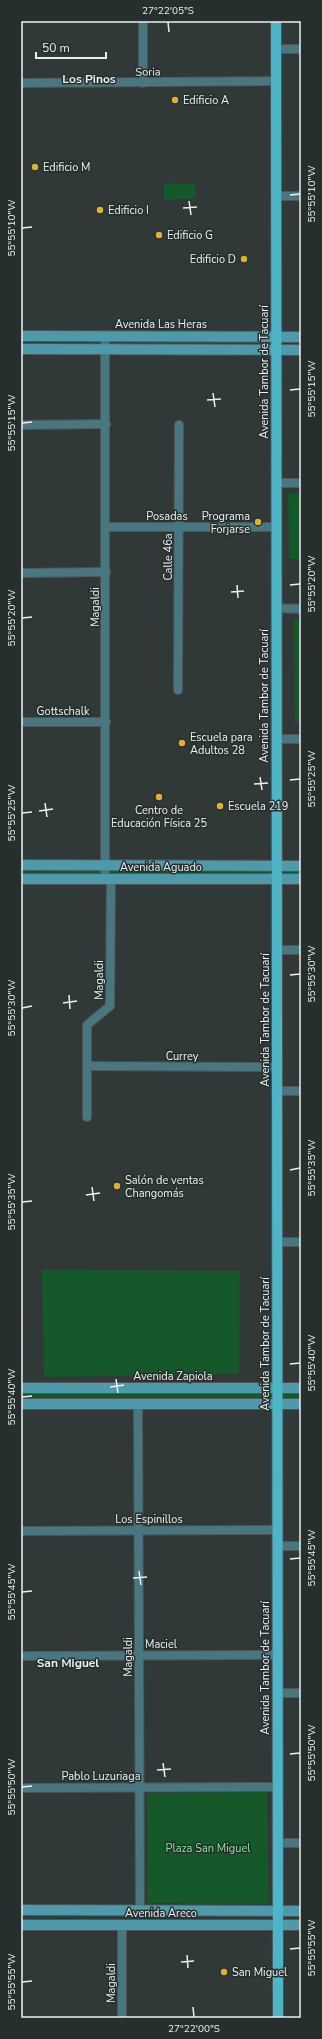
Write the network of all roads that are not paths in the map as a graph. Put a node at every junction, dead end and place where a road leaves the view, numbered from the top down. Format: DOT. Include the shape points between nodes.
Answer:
graph roads {
  1 [pos="143,21"];
  2 [pos="276,21"];
  3 [pos="276,49"];
  4 [pos="301,49"];
  5 [pos="276,81"];
  6 [pos="21,83"];
  7 [pos="143,83"];
  8 [pos="276,196"];
  9 [pos="301,196"];
  10 [pos="21,336"];
  11 [pos="105,336"];
  12 [pos="276,336"];
  13 [pos="301,337"];
  14 [pos="21,349"];
  15 [pos="105,350"];
  16 [pos="276,350"];
  17 [pos="301,350"];
  18 [pos="106,424"];
  19 [pos="21,425"];
  20 [pos="179,425"];
  21 [pos="276,483"];
  22 [pos="301,483"];
  23 [pos="106,527"];
  24 [pos="179,527"];
  25 [pos="276,527"];
  26 [pos="106,572"];
  27 [pos="21,573"];
  28 [pos="276,608"];
  29 [pos="301,608"];
  30 [pos="178,690"];
  31 [pos="21,722"];
  32 [pos="106,722"];
  33 [pos="301,739"];
  34 [pos="276,740"];
  35 [pos="21,865"];
  36 [pos="106,865"];
  37 [pos="276,865"];
  38 [pos="301,866"];
  39 [pos="21,879"];
  40 [pos="108,879"];
  41 [pos="277,879"];
  42 [pos="301,879"];
  43 [pos="277,950"];
  44 [pos="301,950"];
  45 [pos="87,1066"];
  46 [pos="277,1067"];
  47 [pos="277,1091"];
  48 [pos="301,1092"];
  49 [pos="87,1117"];
  50 [pos="277,1242"];
  51 [pos="301,1242"];
  52 [pos="21,1388"];
  53 [pos="277,1388"];
  54 [pos="301,1388"];
  55 [pos="21,1404"];
  56 [pos="138,1404"];
  57 [pos="277,1404"];
  58 [pos="301,1404"];
  59 [pos="138,1530"];
  60 [pos="277,1530"];
  61 [pos="21,1531"];
  62 [pos="277,1546"];
  63 [pos="301,1546"];
  64 [pos="139,1655"];
  65 [pos="277,1655"];
  66 [pos="21,1656"];
  67 [pos="277,1693"];
  68 [pos="301,1693"];
  69 [pos="140,1787"];
  70 [pos="277,1787"];
  71 [pos="21,1788"];
  72 [pos="277,1843"];
  73 [pos="301,1843"];
  74 [pos="21,1910"];
  75 [pos="140,1910"];
  76 [pos="277,1911"];
  77 [pos="301,1911"];
  78 [pos="21,1924"];
  79 [pos="122,1925"];
  80 [pos="277,1925"];
  81 [pos="301,1925"];
  82 [pos="122,2018"];
  83 [pos="278,2018"];
  1 -- 7 [label="street"];
  2 -- 3 [label="main road, Avenida Tambor de Tacuarí"];
  3 -- 4 [label="street"];
  3 -- 5 [label="main road, Avenida Tambor de Tacuarí"];
  5 -- 7 [label="street, Soria"];
  5 -- 8 [label="main road, Avenida Tambor de Tacuarí"];
  6 -- 7 [label="street, Soria"];
  8 -- 9 [label="street"];
  8 -- 12 [label="main road, Avenida Tambor de Tacuarí"];
  10 -- 11 [label="main road, Avenida Las Heras"];
  11 -- 12 [label="main road, Avenida Las Heras"];
  11 -- 15 [label="street, Magaldi"];
  12 -- 13 [label="main road, Avenida Las Heras"];
  12 -- 16 [label="main road, Avenida Tambor de Tacuarí"];
  14 -- 15 [label="main road"];
  15 -- 16 [label="main road"];
  15 -- 18 [label="street, Magaldi"];
  16 -- 17 [label="main road"];
  16 -- 21 [label="main road, Avenida Tambor de Tacuarí"];
  18 -- 19 [label="street"];
  18 -- 23 [label="street, Magaldi"];
  20 -- 24 [label="street, Calle 46a"];
  21 -- 22 [label="street"];
  21 -- 25 [label="main road, Avenida Tambor de Tacuarí"];
  23 -- 24 [label="street, Posadas"];
  23 -- 26 [label="street, Magaldi"];
  24 -- 25 [label="street, Posadas"];
  24 -- 30 [label="street, Calle 46a"];
  25 -- 28 [label="main road, Avenida Tambor de Tacuarí"];
  26 -- 27 [label="street"];
  26 -- 32 [label="street, Magaldi"];
  28 -- 29 [label="street"];
  28 -- 34 [label="main road, Avenida Tambor de Tacuarí"];
  31 -- 32 [label="street, Gottschalk"];
  32 -- 36 [label="street, Magaldi"];
  33 -- 34 [label="street"];
  34 -- 37 [label="main road, Avenida Tambor de Tacuarí"];
  35 -- 36 [label="main road, Avenida Aguado"];
  36 -- 37 [label="main road, Avenida Aguado"];
  36 -- 40 [label="street, Magaldi"];
  37 -- 38 [label="main road, Avenida Aguado"];
  37 -- 41 [label="main road, Avenida Tambor de Tacuarí"];
  39 -- 40 [label="main road, Avenida Aguado"];
  40 -- 41 [label="main road, Avenida Aguado"];
  40 -- 45 [label="street, Magaldi" via="110,1006 88,1025"];
  41 -- 42 [label="main road, Avenida Aguado"];
  41 -- 43 [label="main road, Avenida Tambor de Tacuarí"];
  43 -- 44 [label="street"];
  43 -- 46 [label="main road, Avenida Tambor de Tacuarí"];
  45 -- 46 [label="street, Currey"];
  45 -- 49 [label="street, Magaldi"];
  46 -- 47 [label="main road, Avenida Tambor de Tacuarí"];
  47 -- 48 [label="street"];
  47 -- 50 [label="main road, Avenida Tambor de Tacuarí"];
  50 -- 51 [label="street"];
  50 -- 53 [label="main road, Avenida Tambor de Tacuarí"];
  52 -- 53 [label="main road, Avenida Zapiola"];
  53 -- 54 [label="main road, Avenida Zapiola"];
  53 -- 57 [label="main road, Avenida Tambor de Tacuarí"];
  55 -- 56 [label="main road"];
  56 -- 57 [label="main road"];
  56 -- 59 [label="street, Magaldi"];
  57 -- 58 [label="main road"];
  57 -- 60 [label="main road, Avenida Tambor de Tacuarí"];
  59 -- 60 [label="street, Los Espinillos"];
  59 -- 61 [label="street, Los Espinillos"];
  59 -- 64 [label="street, Magaldi"];
  60 -- 62 [label="main road, Avenida Tambor de Tacuarí"];
  62 -- 63 [label="street"];
  62 -- 65 [label="main road, Avenida Tambor de Tacuarí"];
  64 -- 65 [label="street, Maciel"];
  64 -- 66 [label="street, Maciel"];
  64 -- 69 [label="street, Magaldi"];
  65 -- 67 [label="main road, Avenida Tambor de Tacuarí"];
  67 -- 68 [label="street"];
  67 -- 70 [label="main road, Avenida Tambor de Tacuarí"];
  69 -- 70 [label="street, Pablo Luzuriaga"];
  69 -- 71 [label="street, Pablo Luzuriaga"];
  69 -- 75 [label="street, Magaldi"];
  70 -- 72 [label="main road, Avenida Tambor de Tacuarí"];
  72 -- 73 [label="street"];
  72 -- 76 [label="main road, Avenida Tambor de Tacuarí"];
  74 -- 75 [label="main road, Avenida Areco"];
  75 -- 76 [label="main road, Avenida Areco"];
  76 -- 77 [label="main road, Avenida Areco"];
  76 -- 80 [label="main road, Avenida Tambor de Tacuarí"];
  78 -- 79 [label="main road, Avenida Areco"];
  79 -- 80 [label="main road, Avenida Areco"];
  79 -- 82 [label="street, Magaldi"];
  80 -- 81 [label="main road, Avenida Areco"];
  80 -- 83 [label="main road, Avenida Tambor de Tacuarí"];
}
